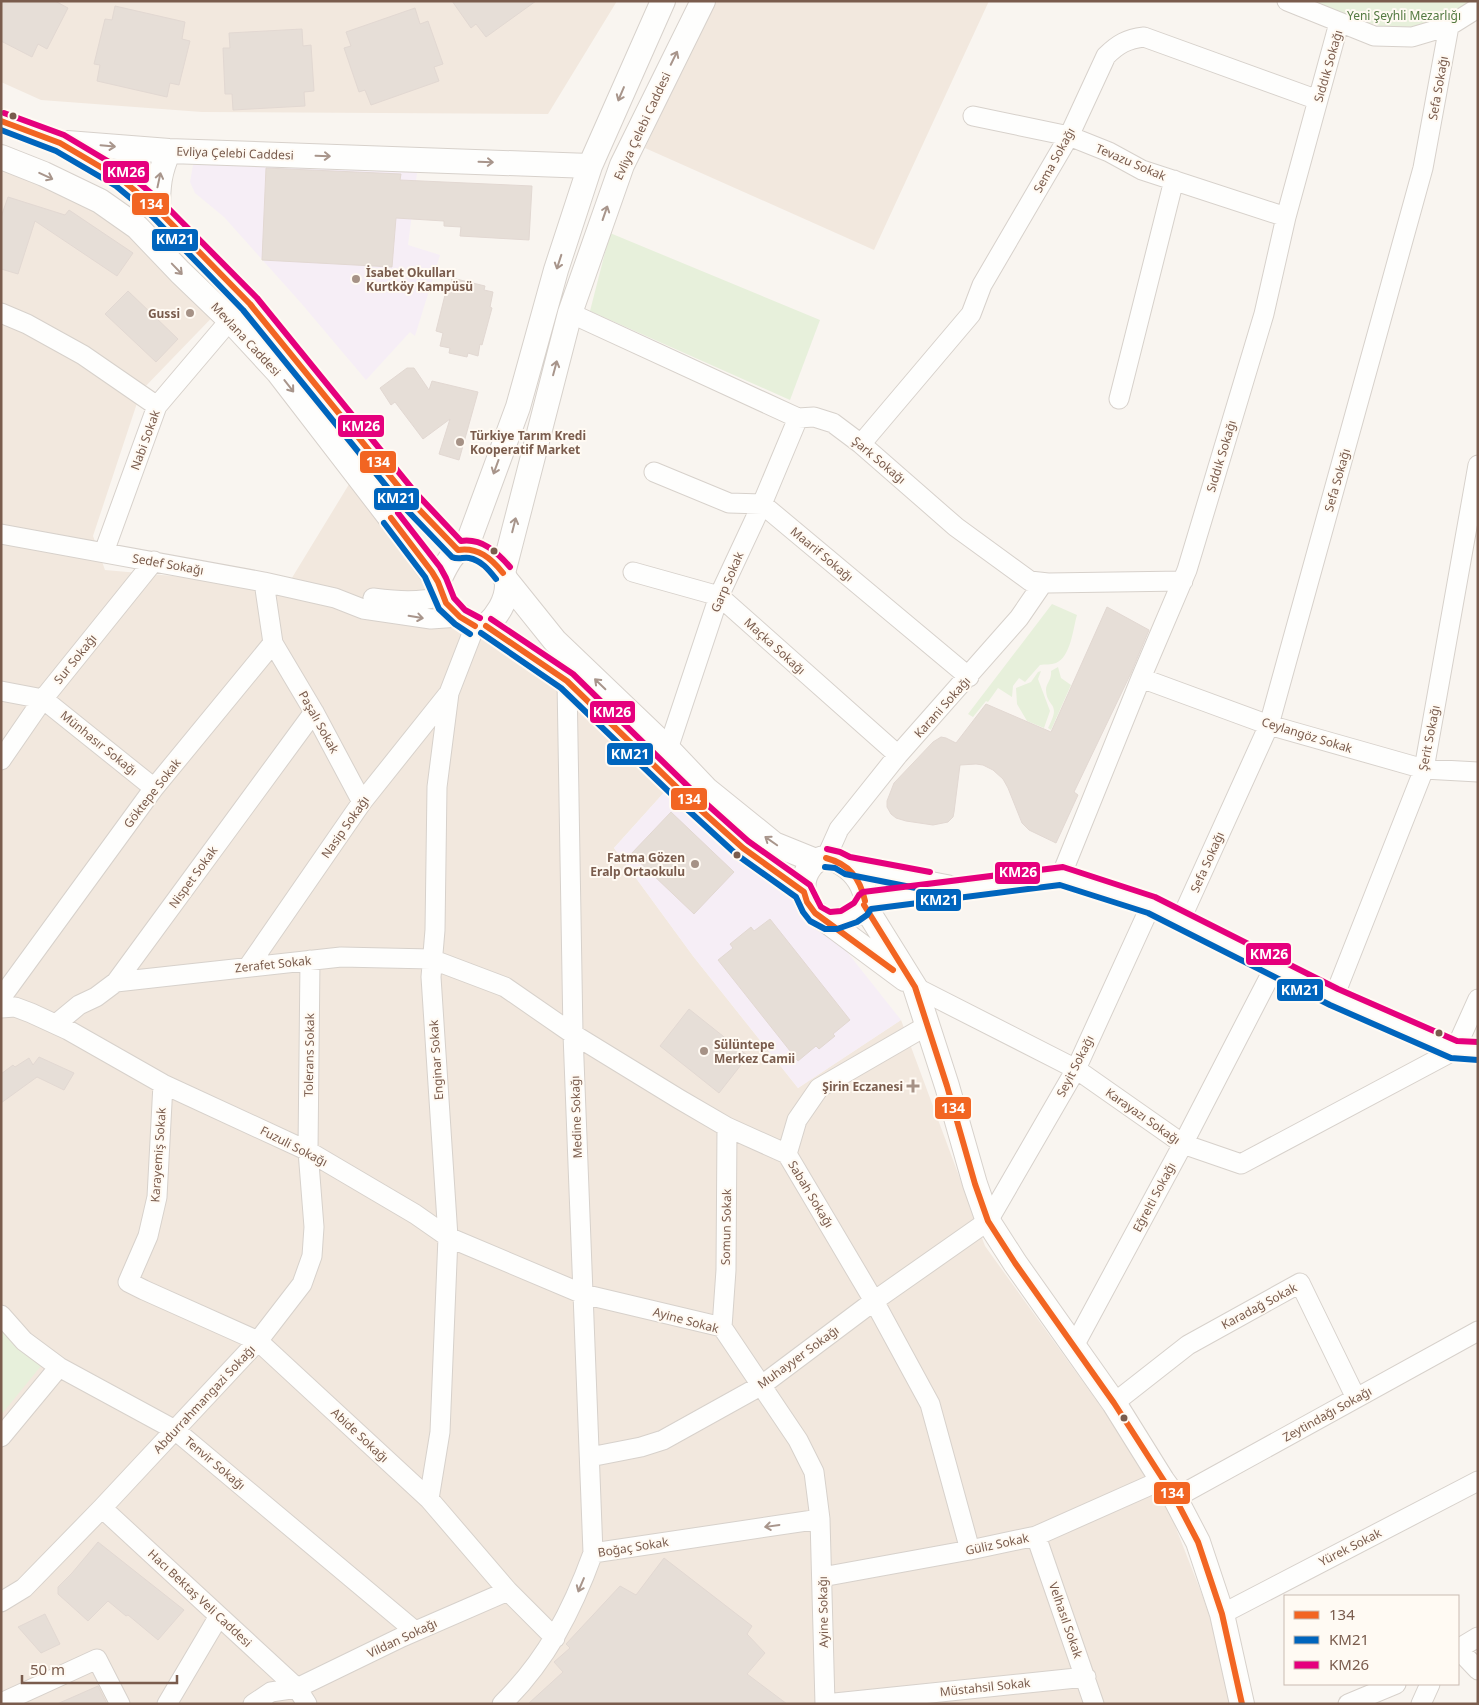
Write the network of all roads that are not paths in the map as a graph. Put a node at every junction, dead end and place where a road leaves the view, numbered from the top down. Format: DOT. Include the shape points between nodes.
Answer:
graph roads {
  1 [pos="663,1"];
  2 [pos="703,1"];
  3 [pos="1288,1"];
  4 [pos="1478,9"];
  5 [pos="1340,23"];
  6 [pos="1449,26"];
  7 [pos="1318,100"];
  8 [pos="974,116"];
  9 [pos="1,121"];
  10 [pos="1069,136"];
  11 [pos="60,142"];
  12 [pos="169,151"];
  13 [pos="1,157"];
  14 [pos="590,166"];
  15 [pos="1174,180"];
  16 [pos="158,210"];
  17 [pos="1286,217"];
  18 [pos="1,313"];
  19 [pos="570,313"];
  20 [pos="230,320"];
  21 [pos="1120,399"];
  22 [pos="156,406"];
  23 [pos="798,418"];
  24 [pos="860,444"];
  25 [pos="1478,465"];
  26 [pos="654,472"];
  27 [pos="1474,503"];
  28 [pos="762,504"];
  29 [pos="1,534"];
  30 [pos="462,549"];
  31 [pos="104,552"];
  32 [pos="154,561"];
  33 [pos="633,572"];
  34 [pos="504,576"];
  35 [pos="1183,581"];
  36 [pos="264,582"];
  37 [pos="1043,583"];
  38 [pos="440,589"];
  39 [pos="719,596"];
  40 [pos="335,598"];
  41 [pos="474,623"];
  42 [pos="273,643"];
  43 [pos="969,677"];
  44 [pos="1141,678"];
  45 [pos="567,681"];
  46 [pos="1,690"];
  47 [pos="449,693"];
  48 [pos="43,699"];
  49 [pos="314,712"];
  50 [pos="1269,725"];
  51 [pos="668,749"];
  52 [pos="898,755"];
  53 [pos="1,760"];
  54 [pos="1424,770"];
  55 [pos="1478,772"];
  56 [pos="154,788"];
  57 [pos="362,802"];
  58 [pos="831,861"];
  59 [pos="1061,876"];
  60 [pos="965,889"];
  61 [pos="804,892"];
  62 [pos="865,903"];
  63 [pos="1151,905"];
  64 [pos="1181,919"];
  65 [pos="828,921"];
  66 [pos="431,959"];
  67 [pos="310,960"];
  68 [pos="248,967"];
  69 [pos="1274,968"];
  70 [pos="116,982"];
  71 [pos="915,987"];
  72 [pos="1,998"];
  73 [pos="1334,998"];
  74 [pos="1478,999"];
  75 [pos="1,1008"];
  76 [pos="56,1024"];
  77 [pos="928,1025"];
  78 [pos="573,1034"];
  79 [pos="1455,1050"];
  80 [pos="1478,1051"];
  81 [pos="1076,1069"];
  82 [pos="163,1084"];
  83 [pos="727,1127"];
  84 [pos="1183,1144"];
  85 [pos="308,1151"];
  86 [pos="787,1154"];
  87 [pos="988,1221"];
  88 [pos="448,1238"];
  89 [pos="128,1282"];
  90 [pos="583,1294"];
  91 [pos="874,1301"];
  92 [pos="1,1315"];
  93 [pos="722,1327"];
  94 [pos="1478,1331"];
  95 [pos="258,1341"];
  96 [pos="1074,1346"];
  97 [pos="59,1367"];
  98 [pos="762,1385"];
  99 [pos="1356,1398"];
  100 [pos="1114,1403"];
  101 [pos="175,1430"];
  102 [pos="1,1437"];
  103 [pos="590,1457"];
  104 [pos="1478,1481"];
  105 [pos="1169,1489"];
  106 [pos="429,1499"];
  107 [pos="102,1508"];
  108 [pos="820,1519"];
  109 [pos="1036,1536"];
  110 [pos="970,1550"];
  111 [pos="593,1553"];
  112 [pos="822,1577"];
  113 [pos="508,1591"];
  114 [pos="1,1602"];
  115 [pos="1222,1614"];
  116 [pos="219,1616"];
  117 [pos="415,1631"];
  118 [pos="1478,1637"];
  119 [pos="554,1638"];
  120 [pos="1459,1648"];
  121 [pos="1459,1650"];
  122 [pos="1478,1670"];
  123 [pos="1086,1677"];
  124 [pos="1394,1685"];
  125 [pos="1430,1685"];
  126 [pos="302,1696"];
  127 [pos="1,1703"];
  128 [pos="120,1704"];
  129 [pos="167,1704"];
  130 [pos="253,1704"];
  131 [pos="502,1704"];
  132 [pos="825,1704"];
  133 [pos="1094,1704"];
  134 [pos="1242,1704"];
  135 [pos="1348,1704"];
  136 [pos="1421,1704"];
  1 -- 14 [label="street, one-way"];
  19 -- 2 [label="street, Evliya Çelebi Caddesi, one-way" via="622,164"];
  3 -- 5 [label="street"];
  4 -- 6 [label="street"];
  5 -- 6 [label="street" via="1374,36 1412,37"];
  5 -- 7 [label="street, Sıddık Sokağı"];
  6 -- 50 [label="street, Sefa Sokağı" via="1423,168"];
  7 -- 10 [label="street, Sema Sokağı" via="1144,37 1130,39 1106,56"];
  7 -- 17 [label="street, Sıddık Sokağı"];
  8 -- 10 [label="street, Tevazu Sokak"];
  9 -- 11 [label="street, Mevlana Caddesi"];
  10 -- 15 [label="street, Tevazu Sokak" via="1142,170"];
  10 -- 24 [label="street, Sema Sokağı" via="982,285 971,314"];
  11 -- 12 [label="street, Evliya Çelebi Caddesi, one-way"];
  11 -- 16 [label="street, Mevlana Caddesi" via="121,179"];
  12 -- 14 [label="street, Evliya Çelebi Caddesi, one-way"];
  16 -- 12 [label="street, one-way" via="158,186"];
  13 -- 20 [label="street, Mevlana Caddesi, one-way" via="100,201 137,227"];
  14 -- 30 [label="street, one-way" via="556,270 518,407"];
  15 -- 17 [label="street, Tevazu Sokak"];
  15 -- 21 [label="street"];
  16 -- 30 [label="street, Mevlana Caddesi" via="250,304 407,497"];
  17 -- 35 [label="street, Sıddık Sokağı" via="1264,314"];
  18 -- 22 [label="street" via="83,355"];
  19 -- 23 [label="street, Şark Sokağı"];
  34 -- 19 [label="street, Evliya Çelebi Caddesi, one-way"];
  20 -- 22 [label="street, Nabi Sokak"];
  20 -- 38 [label="street, Mevlana Caddesi, one-way" via="278,372 404,535"];
  22 -- 31 [label="street, Nabi Sokak"];
  23 -- 24 [label="street, Şark Sokağı" via="814,417 833,423"];
  23 -- 28 [label="street, Garp Sokak"];
  24 -- 37 [label="street, Şark Sokağı" via="956,527 1030,581"];
  25 -- 27 [label="street, Şerit Sokağı"];
  26 -- 28 [label="street" via="729,503"];
  27 -- 54 [label="street, Şerit Sokağı"];
  28 -- 39 [label="street, Garp Sokak"];
  28 -- 43 [label="street, Maarif Sokağı"];
  29 -- 31 [label="street, Sedef Sokağı"];
  30 -- 34 [label="street" via="487,556"];
  30 -- 38 [label="street" via="446,567"];
  31 -- 32 [label="street, Sedef Sokağı"];
  32 -- 36 [label="street, Sedef Sokağı"];
  32 -- 48 [label="street, Sur Sokağı"];
  33 -- 39 [label="street, Maçka Sokağı"];
  34 -- 41 [label="street" via="507,586 504,601 494,619"];
  51 -- 34 [label="street, one-way" via="555,641"];
  35 -- 37 [label="street, Şark Sokağı"];
  35 -- 44 [label="street, Sıddık Sokağı"];
  36 -- 40 [label="street, Sedef Sokağı"];
  36 -- 42 [label="street"];
  37 -- 43 [label="street, Karani Sokağı" via="1019,618"];
  38 -- 40 [label="street" via="430,600 413,602 350,595"];
  38 -- 41 [label="street" via="450,608"];
  39 -- 51 [label="street, Garp Sokak"];
  39 -- 52 [label="street, Maçka Sokağı"];
  40 -- 41 [label="street, one-way" via="363,609"];
  41 -- 45 [label="street"];
  41 -- 47 [label="street, Enginar Sokak"];
  42 -- 49 [label="street, Paşalı Sokak"];
  42 -- 56 [label="street, Göktepe Sokak"];
  43 -- 52 [label="street, Karani Sokağı"];
  44 -- 50 [label="street, Ceylangöz Sokak"];
  44 -- 59 [label="street, Sıddık Sokağı"];
  45 -- 61 [label="street" via="743,848"];
  45 -- 78 [label="street, Medine Sokağı"];
  46 -- 48 [label="street"];
  47 -- 57 [label="street, Nasip Sokağı"];
  47 -- 66 [label="street, Enginar Sokak" via="437,787 435,930"];
  48 -- 53 [label="street, Sur Sokağı"];
  48 -- 56 [label="street, Münhasır Sokağı"];
  49 -- 57 [label="street, Paşalı Sokak"];
  49 -- 70 [label="street, Nispet Sokak"];
  50 -- 54 [label="street, Ceylangöz Sokak"];
  50 -- 64 [label="street, Sefa Sokağı"];
  58 -- 51 [label="street, one-way" via="774,844 706,789"];
  52 -- 58 [label="street, Karani Sokağı" via="839,829"];
  54 -- 55 [label="street, Ceylangöz Sokak"];
  54 -- 73 [label="street, Şerit Sokağı"];
  56 -- 72 [label="street, Göktepe Sokak"];
  57 -- 68 [label="street, Nasip Sokağı"];
  58 -- 60 [label="street"];
  58 -- 61 [label="street" via="809,868"];
  58 -- 62 [label="street" via="860,883"];
  59 -- 60 [label="street"];
  59 -- 63 [label="street"];
  60 -- 62 [label="street"];
  61 -- 65 [label="street" via="811,910"];
  62 -- 65 [label="street" via="850,916"];
  62 -- 71 [label="street"];
  63 -- 64 [label="street"];
  63 -- 81 [label="street, Seyit Sokağı"];
  64 -- 69 [label="street"];
  65 -- 71 [label="street"];
  66 -- 67 [label="street, Zerafet Sokak" via="340,957"];
  66 -- 78 [label="street, Sabah Sokağı" via="505,988"];
  66 -- 88 [label="street, Enginar Sokak"];
  67 -- 68 [label="street, Zerafet Sokak"];
  67 -- 85 [label="street, Tolerans Sokak"];
  68 -- 70 [label="street, Zerafet Sokak"];
  69 -- 73 [label="street"];
  69 -- 84 [label="street, Eğrelti Sokağı"];
  70 -- 76 [label="street, Nispet Sokak"];
  71 -- 77 [label="street"];
  71 -- 81 [label="street, Karayazı Sokağı"];
  73 -- 79 [label="street"];
  74 -- 79 [label="street"];
  75 -- 76 [label="street, Fuzuli Sokağı" via="15,1007"];
  76 -- 82 [label="street, Fuzuli Sokağı"];
  77 -- 86 [label="street" via="819,1088 798,1120"];
  77 -- 87 [label="street"];
  78 -- 83 [label="street, Sabah Sokağı"];
  78 -- 90 [label="street, Medine Sokağı"];
  79 -- 80 [label="street"];
  79 -- 84 [label="street, Karayazı Sokağı" via="1241,1164"];
  81 -- 84 [label="street, Karayazı Sokağı"];
  81 -- 87 [label="street, Seyit Sokağı"];
  82 -- 85 [label="street, Fuzuli Sokağı"];
  82 -- 89 [label="street, Karayemiş Sokak" via="157,1197 148,1236"];
  83 -- 86 [label="street, Sabah Sokağı"];
  83 -- 93 [label="street, Somun Sokak" via="726,1270"];
  84 -- 96 [label="street, Eğrelti Sokağı"];
  85 -- 88 [label="street, Fuzuli Sokağı" via="415,1214"];
  85 -- 95 [label="street, Abdurrahmangazi Sokağı" via="314,1226 312,1256 302,1284"];
  86 -- 91 [label="street, Sabah Sokağı"];
  87 -- 91 [label="street, Muhayyer Sokağı"];
  87 -- 96 [label="street"];
  88 -- 90 [label="street, Fuzuli Sokağı"];
  88 -- 106 [label="street, Enginar Sokak" via="440,1432"];
  89 -- 95 [label="street, Abide Sokağı"];
  90 -- 93 [label="street, Ayine Sokak"];
  90 -- 103 [label="street, Medine Sokağı"];
  91 -- 98 [label="street, Muhayyer Sokağı"];
  91 -- 110 [label="street, Sabah Sokağı" via="930,1404"];
  92 -- 97 [label="street, Tenvir Sokağı" via="24,1341"];
  93 -- 98 [label="street, Ayine Sokak"];
  94 -- 99 [label="street, Zeytindağı Sokağı"];
  95 -- 101 [label="street, Abdurrahmangazi Sokağı"];
  95 -- 106 [label="street, Abide Sokağı"];
  96 -- 100 [label="street"];
  97 -- 101 [label="street, Tenvir Sokağı"];
  97 -- 102 [label="street"];
  98 -- 103 [label="street, Muhayyer Sokağı" via="663,1440"];
  98 -- 108 [label="street, Ayine Sokak" via="798,1440 814,1472"];
  99 -- 100 [label="street, Karadağ Sokak" via="1300,1283 1188,1345"];
  99 -- 105 [label="street, Zeytindağı Sokağı"];
  100 -- 105 [label="street"];
  101 -- 107 [label="street, Abdurrahmangazi Sokağı"];
  101 -- 117 [label="street, Tenvir Sokağı"];
  103 -- 111 [label="street, Medine Sokağı"];
  104 -- 115 [label="street, Yürek Sokak"];
  105 -- 109 [label="street, Güliz Sokak"];
  105 -- 115 [label="street" via="1198,1542"];
  106 -- 113 [label="street, Abide Sokağı"];
  107 -- 114 [label="street, Abdurrahmangazi Sokağı" via="24,1588"];
  107 -- 116 [label="street, Hacı Bektaş Veli Caddesi"];
  108 -- 111 [label="street, Boğaç Sokak, one-way"];
  108 -- 112 [label="street, Ayine Sokağı"];
  109 -- 110 [label="street, Güliz Sokak"];
  109 -- 123 [label="street, Velhasıl Sokak"];
  110 -- 112 [label="street, Güliz Sokak"];
  111 -- 119 [label="street, Boğaç Sokak, one-way" via="582,1584"];
  112 -- 132 [label="street, Ayine Sokağı"];
  113 -- 117 [label="street, Vildan Sokağı"];
  113 -- 119 [label="street, Abide Sokağı"];
  115 -- 134 [label="street"];
  116 -- 126 [label="street, Hacı Bektaş Veli Caddesi"];
  116 -- 129 [label="street"];
  117 -- 126 [label="street, Vildan Sokağı"];
  118 -- 120 [label="street"];
  119 -- 131 [label="street, Boğaç Sokak" via="538,1663"];
  121 -- 122 [label="street"];
  123 -- 132 [label="street, Müstahsil Sokak"];
  123 -- 133 [label="street, Velhasıl Sokak"];
  124 -- 135 [label="street"];
  125 -- 136 [label="street"];
  126 -- 130 [label="street, Vildan Sokağı" via="271,1692"];
  127 -- 128 [label="street" via="97,1659"];
}
